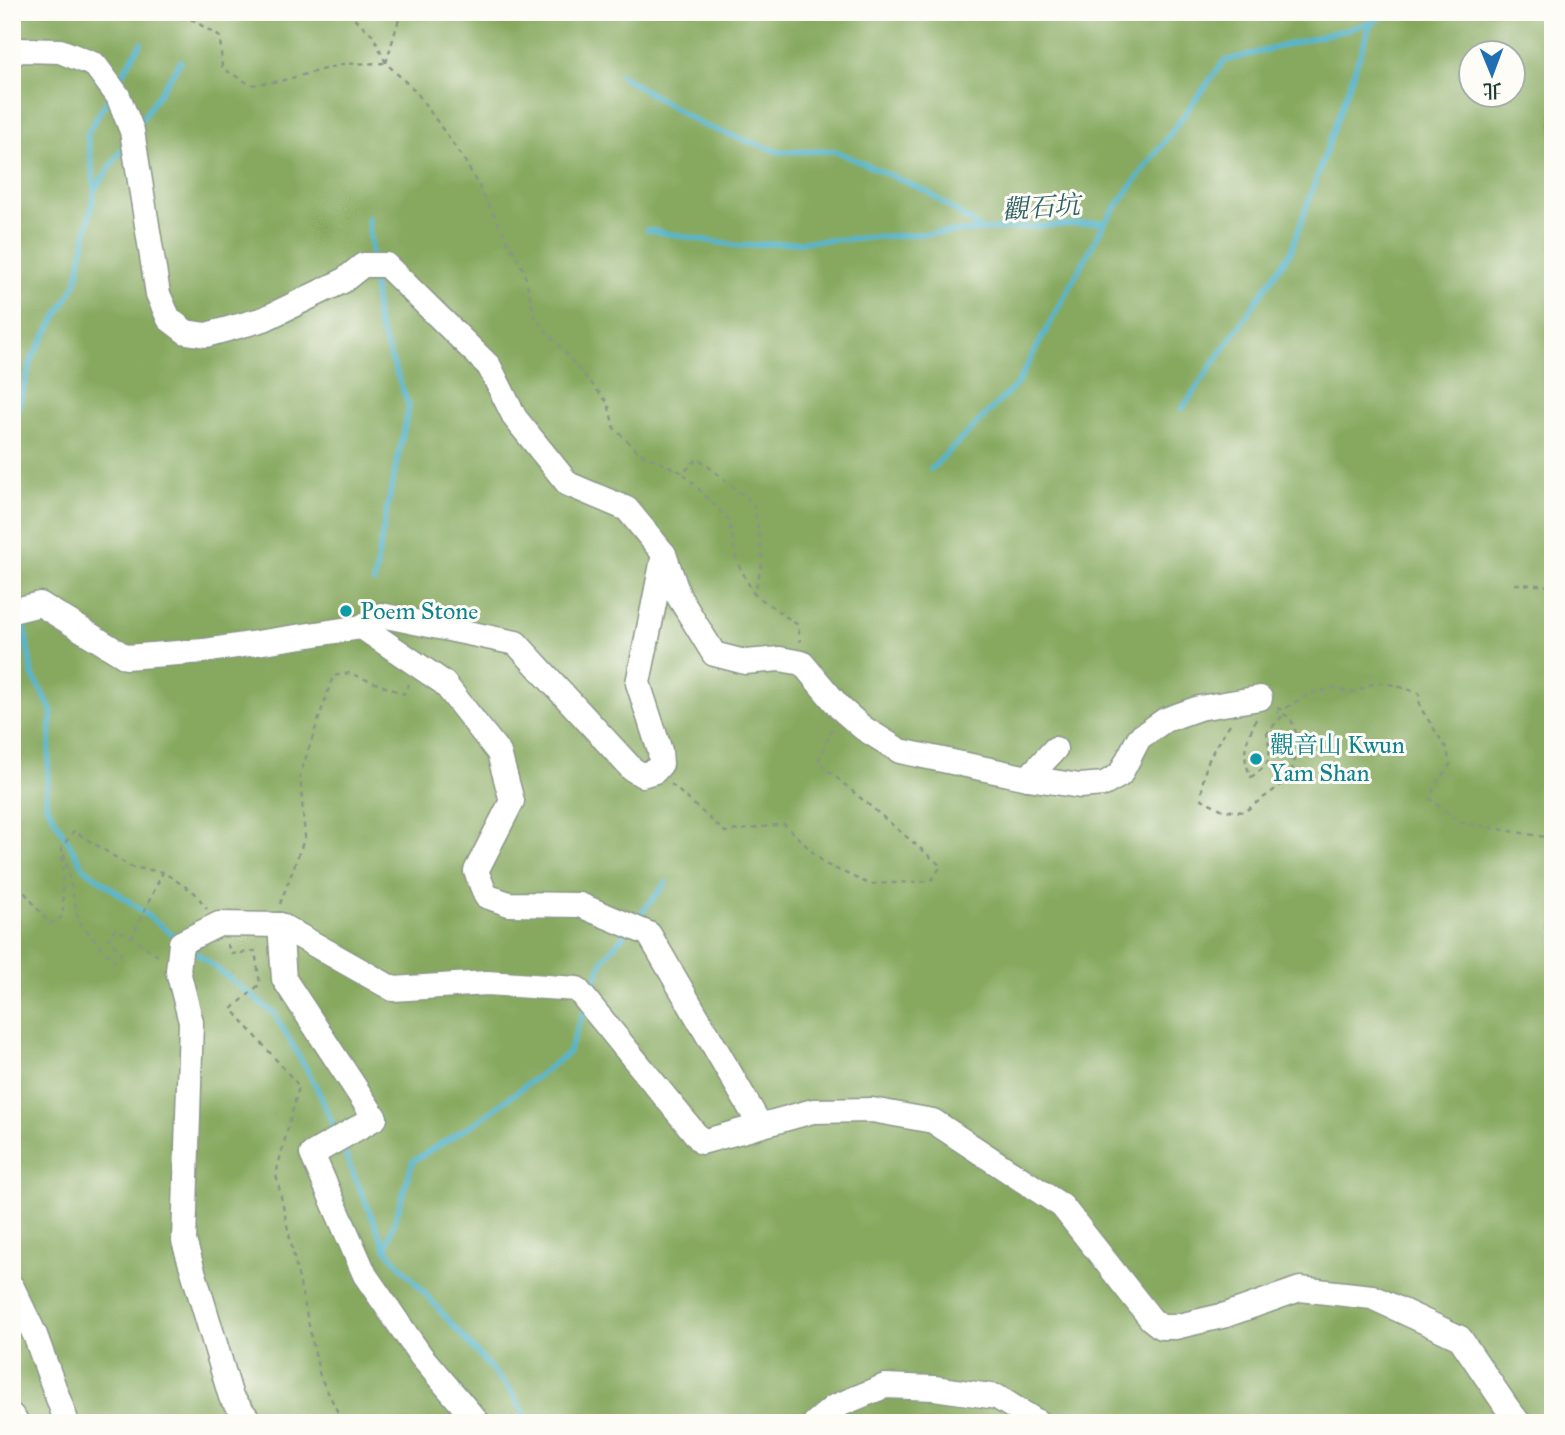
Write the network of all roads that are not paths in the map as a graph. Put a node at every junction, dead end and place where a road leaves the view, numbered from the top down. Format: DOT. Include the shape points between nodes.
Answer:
graph roads {
  1 [pos="12,55"];
  2 [pos="664,554"];
  3 [pos="12,611"];
  4 [pos="362,627"];
  5 [pos="1259,706"];
  6 [pos="1055,749"];
  7 [pos="1028,778"];
  8 [pos="276,925"];
  9 [pos="760,1125"];
  10 [pos="12,1287"];
  11 [pos="12,1416"];
  12 [pos="17,1423"];
  13 [pos="67,1423"];
  14 [pos="251,1423"];
  15 [pos="478,1423"];
  16 [pos="815,1423"];
  17 [pos="1039,1423"];
  18 [pos="1519,1423"];
  1 -- 2 [label="lane" via="19,50 60,51 95,65 118,96 132,131 158,294 169,319 186,332 206,335 264,319 343,281 363,265 386,265 489,366 515,418 568,484 627,509"];
  2 -- 4 [label="lane" via="638,682 661,764 642,775 516,643 381,615"];
  2 -- 7 [label="lane" via="679,597 714,654 745,662 780,659 802,663 840,708 900,751"];
  3 -- 4 [label="lane" via="40,604 126,657 204,651"];
  4 -- 9 [label="lane" via="444,683 499,753 512,801 476,871 486,896 509,904 580,905 649,934"];
  5 -- 7 [label="lane" via="1231,701 1165,720 1139,738 1120,775 1104,784 1080,786"];
  6 -- 7 [label="lane"];
  8 -- 9 [label="lane" via="393,989 487,983 577,989 702,1142"];
  8 -- 14 [label="lane" via="219,924 181,943 177,971 191,1022 184,1241 231,1397"];
  8 -- 15 [label="lane" via="284,979 375,1118 312,1154 365,1275 421,1356"];
  9 -- 18 [label="lane" via="813,1111 872,1110 933,1121 1062,1206 1161,1327 1226,1315 1300,1289 1372,1297 1460,1338"];
  10 -- 13 [label="lane"];
  11 -- 12 [label="lane"];
  16 -- 17 [label="lane" via="834,1407 885,1386 997,1396"];
}
